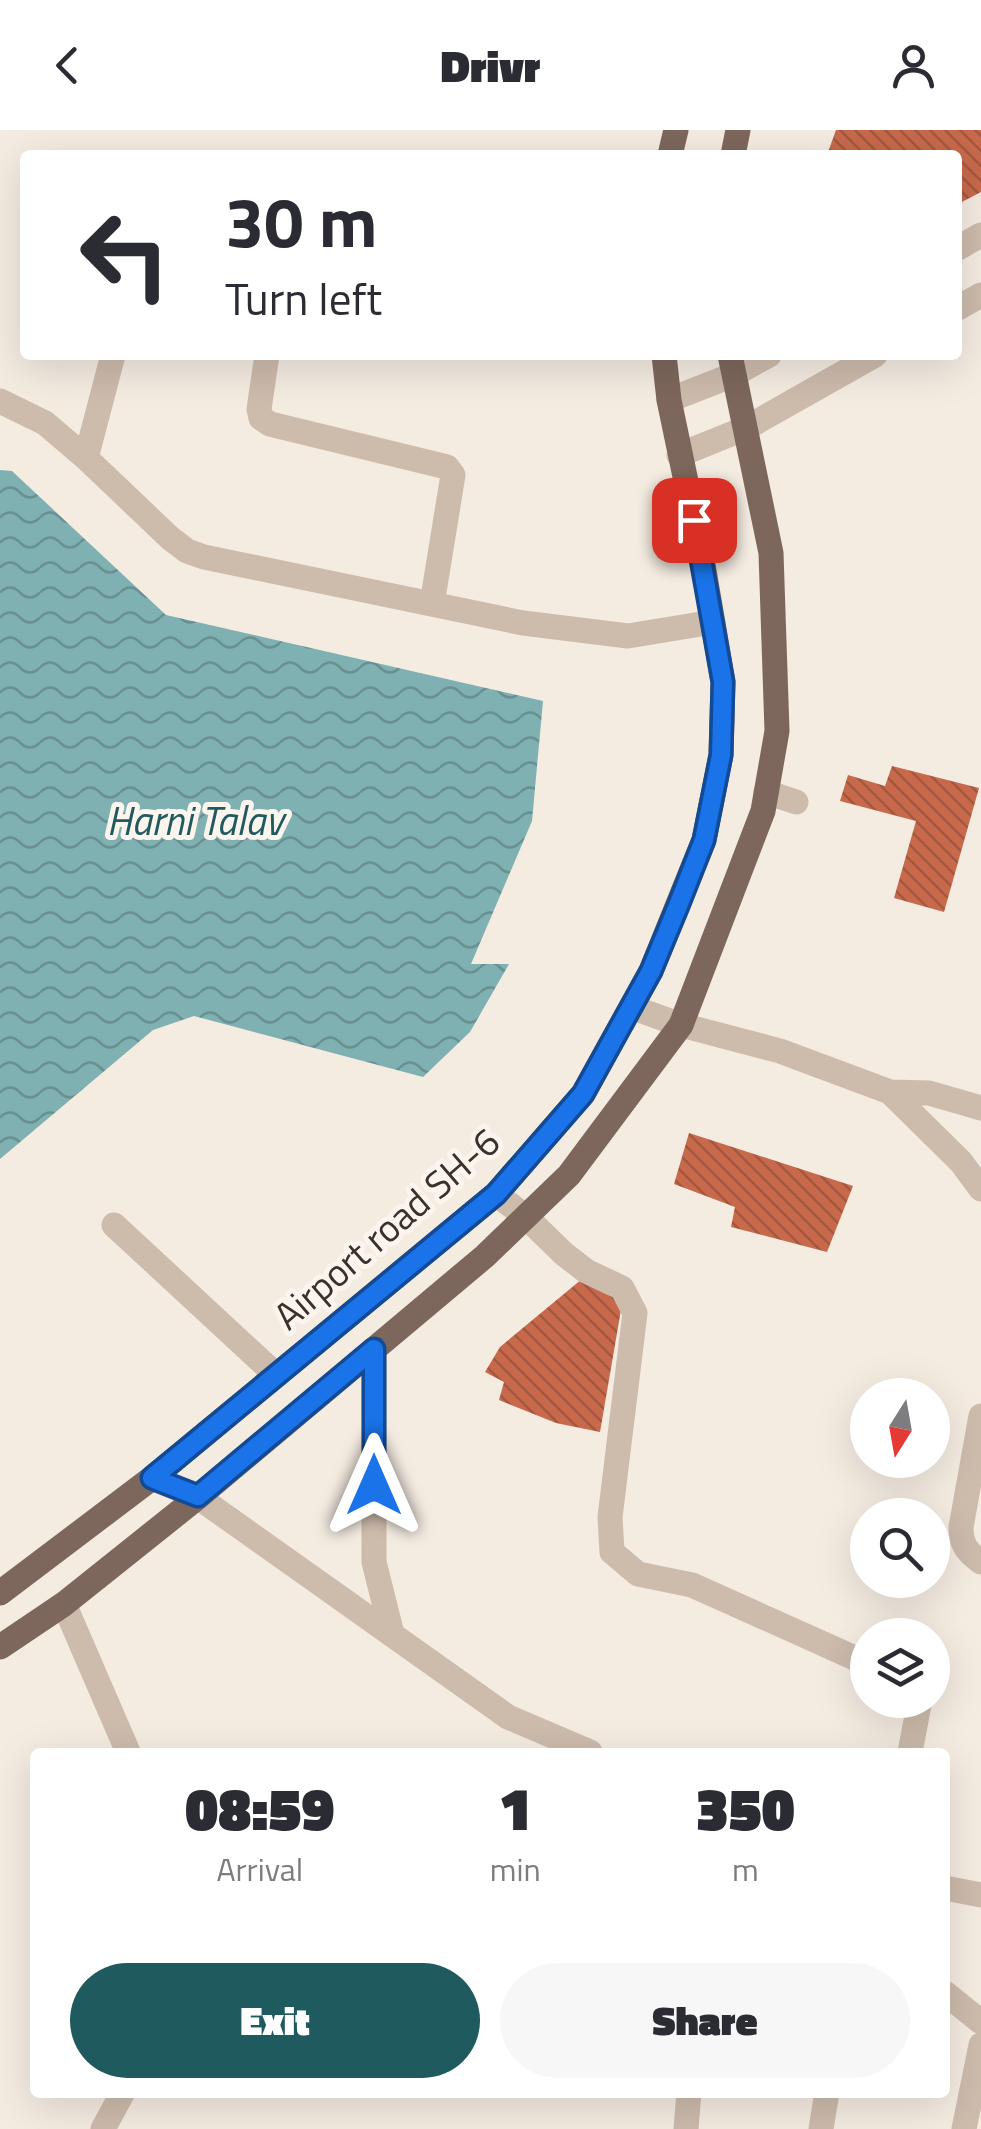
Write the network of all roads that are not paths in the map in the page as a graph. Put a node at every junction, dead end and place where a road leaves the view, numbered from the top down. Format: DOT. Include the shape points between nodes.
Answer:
graph roads {
  1 [pos="112,360"];
  2 [pos="266,360"];
  3 [pos="665,360"];
  4 [pos="866,360"];
  5 [pos="731,365"];
  6 [pos="669,400"];
  7 [pos="0,401"];
  8 [pos="746,428"];
  9 [pos="679,455"];
  10 [pos="86,458"];
  11 [pos="432,604"];
  12 [pos="713,622"];
  13 [pos="766,792"];
  14 [pos="796,802"];
  15 [pos="631,1007"];
  16 [pos="680,1026"];
  17 [pos="890,1092"];
  18 [pos="981,1108"];
  19 [pos="981,1189"];
  20 [pos="496,1194"];
  21 [pos="526,1217"];
  22 [pos="114,1225"];
  23 [pos="374,1349"];
  24 [pos="276,1375"];
  25 [pos="981,1416"];
  26 [pos="152,1478"];
  27 [pos="198,1496"];
  28 [pos="981,1562"];
  29 [pos="0,1593"];
  30 [pos="64,1604"];
  31 [pos="392,1634"];
  32 [pos="0,1647"];
  33 [pos="850,1656"];
  34 [pos="917,1718"];
  35 [pos="126,1748"];
  36 [pos="581,1748"];
  37 [pos="911,1748"];
  38 [pos="950,1998"];
  39 [pos="981,2022"];
  40 [pos="981,2046"];
  41 [pos="119,2098"];
  42 [pos="689,2098"];
  43 [pos="825,2098"];
  44 [pos="103,2129"];
  45 [pos="686,2129"];
  46 [pos="821,2129"];
  47 [pos="964,2129"];
  1 -- 10 [label="street"];
  2 -- 11 [label="street" via="259,409 270,424 447,467 453,475"];
  3 -- 6 [label="main road, Airport road SH-6"];
  4 -- 8 [label="street"];
  5 -- 6 [label="street"];
  5 -- 8 [label="main road"];
  6 -- 9 [label="main road, Airport road SH-6"];
  7 -- 10 [label="street" via="44,424"];
  8 -- 9 [label="street"];
  8 -- 13 [label="main road" via="770,553 778,731"];
  9 -- 12 [label="main road, Airport road SH-6"];
  10 -- 11 [label="street" via="187,550"];
  11 -- 12 [label="street" via="628,636"];
  12 -- 15 [label="main road, Airport road SH-6" via="723,682 721,755 704,840"];
  13 -- 14 [label="street"];
  13 -- 16 [label="main road"];
  15 -- 16 [label="street"];
  15 -- 20 [label="main road, Airport road SH-6" via="583,1094"];
  16 -- 17 [label="street" via="780,1051"];
  16 -- 21 [label="main road" via="569,1176"];
  17 -- 18 [label="street" via="929,1092"];
  17 -- 19 [label="street"];
  20 -- 21 [label="street"];
  20 -- 24 [label="main road, Airport road SH-6"];
  21 -- 23 [label="main road"];
  21 -- 33 [label="street" via="564,1254 622,1288 635,1313 610,1517 612,1552 638,1574 692,1585"];
  22 -- 24 [label="street"];
  23 -- 27 [label="main road"];
  23 -- 31 [label="street" via="374,1562"];
  24 -- 26 [label="main road, Airport road SH-6"];
  25 -- 28 [label="street" via="961,1528 968,1553"];
  26 -- 27 [label="street"];
  26 -- 29 [label="main road, Airport road SH-6"];
  27 -- 30 [label="main road"];
  27 -- 31 [label="street"];
  30 -- 32 [label="main road"];
  30 -- 35 [label="street"];
  31 -- 36 [label="street" via="508,1717"];
  34 -- 37 [label="street"];
  38 -- 39 [label="street"];
  40 -- 47 [label="street"];
  41 -- 44 [label="street"];
  42 -- 45 [label="street"];
  43 -- 46 [label="street"];
}
